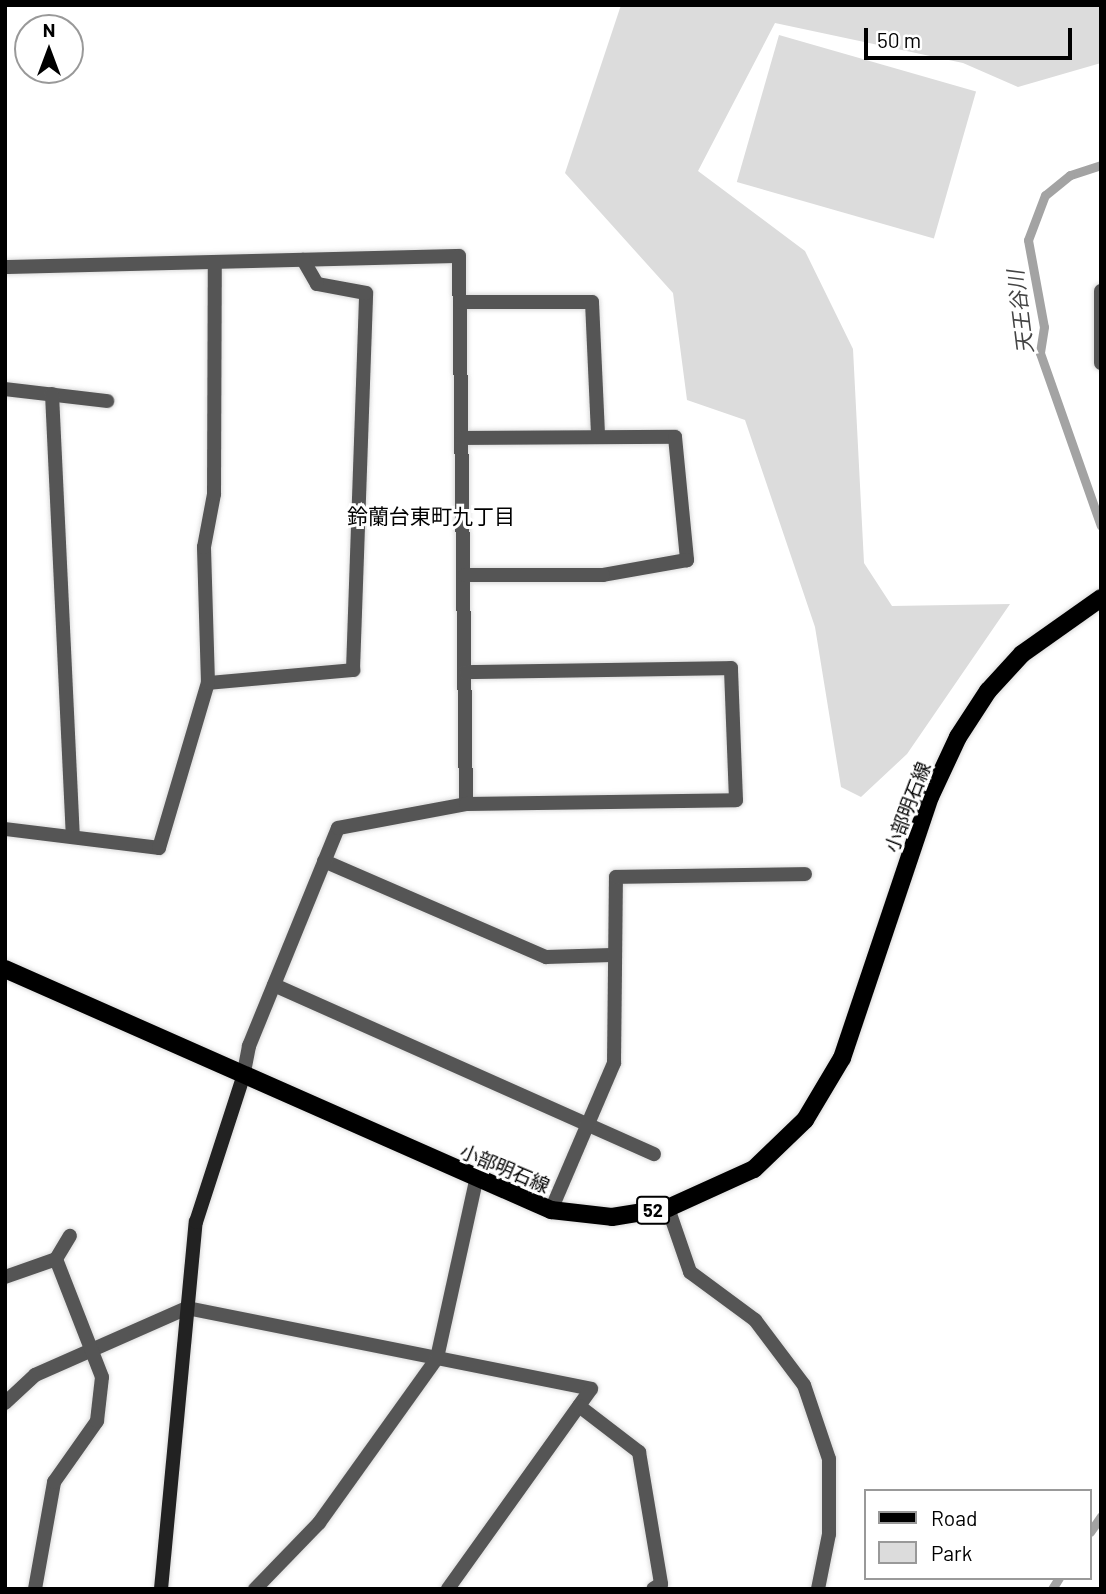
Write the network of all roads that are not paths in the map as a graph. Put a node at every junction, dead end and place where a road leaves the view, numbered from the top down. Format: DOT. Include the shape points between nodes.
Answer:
graph roads {
  1 [pos="303,260"];
  2 [pos="215,262"];
  3 [pos="5,267"];
  4 [pos="1101,291"];
  5 [pos="460,302"];
  6 [pos="1101,363"];
  7 [pos="5,389"];
  8 [pos="52,394"];
  9 [pos="107,401"];
  10 [pos="598,433"];
  11 [pos="462,438"];
  12 [pos="464,575"];
  13 [pos="1101,598"];
  14 [pos="466,672"];
  15 [pos="208,683"];
  16 [pos="466,804"];
  17 [pos="5,829"];
  18 [pos="73,837"];
  19 [pos="324,861"];
  20 [pos="805,874"];
  21 [pos="612,955"];
  22 [pos="5,969"];
  23 [pos="274,985"];
  24 [pos="243,1077"];
  25 [pos="587,1124"];
  26 [pos="654,1154"];
  27 [pos="476,1180"];
  28 [pos="668,1208"];
  29 [pos="551,1210"];
  30 [pos="71,1236"];
  31 [pos="55,1259"];
  32 [pos="5,1277"];
  33 [pos="187,1308"];
  34 [pos="94,1349"];
  35 [pos="437,1358"];
  36 [pos="5,1403"];
  37 [pos="579,1406"];
  38 [pos="34,1589"];
  39 [pos="161,1589"];
  40 [pos="255,1589"];
  41 [pos="448,1589"];
  42 [pos="653,1589"];
  43 [pos="818,1589"];
  1 -- 2 [label="street"];
  1 -- 5 [label="street" via="459,256"];
  1 -- 15 [label="street" via="317,285 366,293 354,670"];
  2 -- 3 [label="street"];
  2 -- 15 [label="street" via="215,494 204,547"];
  4 -- 6 [label="street"];
  5 -- 10 [label="street" via="592,302"];
  5 -- 11 [label="street"];
  7 -- 8 [label="street"];
  8 -- 9 [label="street"];
  8 -- 18 [label="street"];
  10 -- 11 [label="street"];
  10 -- 12 [label="street" via="675,437 687,561 603,575"];
  11 -- 12 [label="street"];
  12 -- 14 [label="street"];
  13 -- 28 [label="main road, 小部明石線 / 52" via="1023,654 988,691 930,797 842,1058 805,1120 754,1169"];
  14 -- 16 [label="street"];
  14 -- 16 [label="street" via="731,668 736,800"];
  15 -- 18 [label="street" via="159,848"];
  16 -- 19 [label="street" via="338,828"];
  17 -- 18 [label="street"];
  19 -- 21 [label="street" via="546,957"];
  19 -- 23 [label="street"];
  20 -- 21 [label="street" via="616,877"];
  21 -- 25 [label="street" via="614,1063"];
  22 -- 24 [label="main road, 小部明石線 / 52"];
  23 -- 24 [label="street"];
  23 -- 25 [label="street"];
  24 -- 27 [label="main road, 小部明石線 / 52"];
  24 -- 33 [label="street" via="196,1222"];
  25 -- 26 [label="street"];
  25 -- 29 [label="street"];
  27 -- 29 [label="main road, 小部明石線 / 52"];
  27 -- 35 [label="street"];
  28 -- 29 [label="main road, 小部明石線 / 52" via="612,1217"];
  28 -- 43 [label="street" via="690,1272 755,1320 804,1385 829,1459 829,1534"];
  30 -- 31 [label="street"];
  31 -- 32 [label="street"];
  31 -- 34 [label="street"];
  33 -- 34 [label="street"];
  33 -- 35 [label="street"];
  33 -- 39 [label="street"];
  34 -- 36 [label="street" via="35,1375"];
  34 -- 38 [label="street" via="102,1377 97,1421 54,1482"];
  35 -- 37 [label="street" via="591,1389"];
  35 -- 40 [label="street" via="319,1523"];
  37 -- 41 [label="street"];
  37 -- 42 [label="street" via="639,1452 661,1584"];
}
